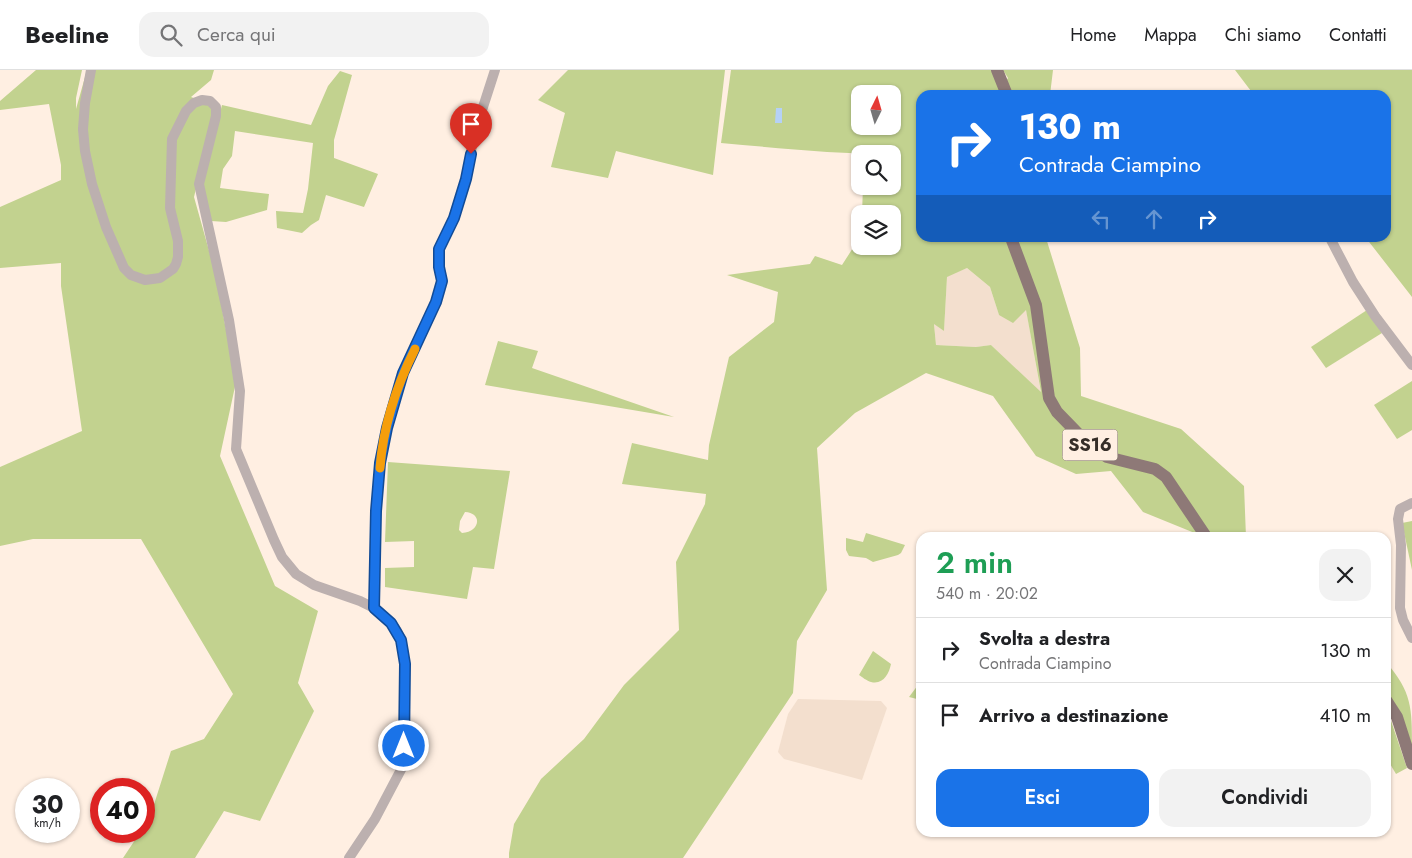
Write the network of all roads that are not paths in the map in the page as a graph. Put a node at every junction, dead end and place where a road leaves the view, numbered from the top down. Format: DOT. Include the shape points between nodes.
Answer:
graph roads {
  1 [pos="91,70"];
  2 [pos="495,70"];
  3 [pos="997,70"];
  4 [pos="1006,90"];
  5 [pos="1012,242"];
  6 [pos="1332,242"];
  7 [pos="1412,365"];
  8 [pos="1412,503"];
  9 [pos="1203,532"];
  10 [pos="374,608"];
  11 [pos="1412,638"];
  12 [pos="1391,708"];
  13 [pos="1412,764"];
  14 [pos="348,858"];
  1 -- 10 [label="street" via="83,129 92,184 124,268 131,275 145,280 166,275 178,257 170,208 172,139 186,111 194,103 210,101 216,107 199,184 229,320 240,391 236,449 282,557 296,574 314,586"];
  2 -- 10 [label="street" via="474,135 466,179 454,218 439,249 442,281 436,302 403,373 387,428 376,511"];
  3 -- 4 [label="main road"];
  5 -- 9 [label="main road, SS16" via="1036,305 1047,389 1058,412 1090,446 1107,457 1155,468 1166,477"];
  6 -- 7 [label="street" via="1357,289"];
  8 -- 11 [label="street" via="1400,509 1398,519 1400,608"];
  10 -- 14 [label="street" via="397,631 404,654 404,764 375,819"];
  12 -- 13 [label="main road"];
}
